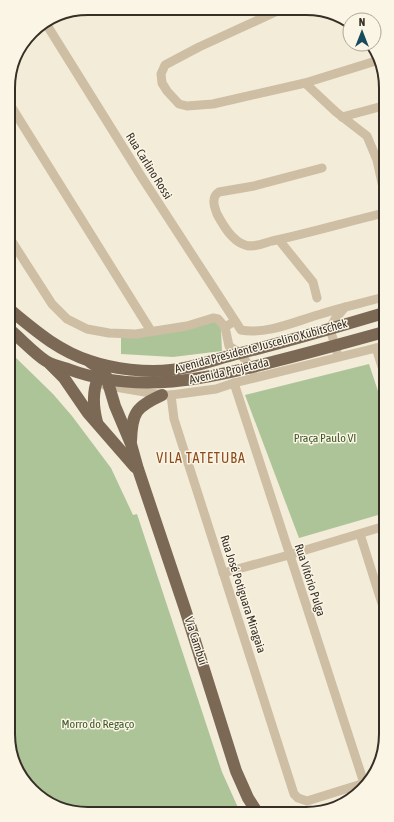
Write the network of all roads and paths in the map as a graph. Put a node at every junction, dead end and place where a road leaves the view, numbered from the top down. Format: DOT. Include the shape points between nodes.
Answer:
graph roads {
  1 [pos="269,15"];
  2 [pos="47,27"];
  3 [pos="374,62"];
  4 [pos="305,83"];
  5 [pos="379,107"];
  6 [pos="15,113"];
  7 [pos="342,117"];
  8 [pos="322,168"];
  9 [pos="379,169"];
  10 [pos="379,214"];
  11 [pos="279,240"];
  12 [pos="15,247"];
  13 [pos="317,298"];
  14 [pos="379,298"];
  15 [pos="345,307"];
  16 [pos="15,314"];
  17 [pos="379,314"];
  18 [pos="235,321"];
  19 [pos="225,327"];
  20 [pos="330,329"];
  21 [pos="151,332"];
  22 [pos="15,334"];
  23 [pos="379,334"];
  24 [pos="379,347"];
  25 [pos="337,352"];
  26 [pos="240,353"];
  27 [pos="46,361"];
  28 [pos="90,362"];
  29 [pos="116,367"];
  30 [pos="254,372"];
  31 [pos="102,380"];
  32 [pos="234,383"];
  33 [pos="166,395"];
  34 [pos="98,424"];
  35 [pos="131,444"];
  36 [pos="138,469"];
  37 [pos="379,528"];
  38 [pos="360,534"];
  39 [pos="289,555"];
  40 [pos="224,573"];
  41 [pos="379,594"];
  42 [pos="365,778"];
  43 [pos="360,784"];
  44 [pos="254,807"];
  1 -- 4 [label="street" via="165,65 161,78 167,92 183,106 198,106"];
  2 -- 18 [label="street, Rua Carlino Rossi"];
  3 -- 4 [label="street"];
  4 -- 7 [label="street"];
  5 -- 7 [label="street"];
  6 -- 21 [label="street"];
  7 -- 9 [label="street" via="367,136"];
  8 -- 11 [label="street" via="216,194 214,202 218,215 229,233 237,240 251,246"];
  10 -- 11 [label="street"];
  11 -- 13 [label="street" via="313,282"];
  12 -- 21 [label="street" via="43,292 66,319 86,329 109,333"];
  14 -- 15 [label="street"];
  15 -- 18 [label="street" via="252,332 241,330"];
  15 -- 20 [label="street"];
  16 -- 28 [label="main road, Avenida Presidente Juscelino Kubitschek" via="42,337"];
  17 -- 20 [label="main road, Avenida Presidente Juscelino Kubitschek"];
  18 -- 19 [label="street"];
  19 -- 21 [label="street" via="218,319 213,318 187,326"];
  19 -- 26 [label="street" via="229,346"];
  20 -- 25 [label="street"];
  20 -- 26 [label="main road, Avenida Presidente Juscelino Kubitschek"];
  22 -- 27 [label="main road, Avenida Presidente Juscelino Kubitschek"];
  23 -- 25 [label="main road, Avenida Presidente Juscelino Kubitschek"];
  24 -- 25 [label="street"];
  25 -- 30 [label="main road, Avenida Presidente Juscelino Kubitschek"];
  26 -- 29 [label="main road, Avenida Presidente Juscelino Kubitschek" via="171,370"];
  26 -- 30 [label="street"];
  27 -- 31 [label="main road, Avenida Presidente Juscelino Kubitschek"];
  27 -- 34 [label="main road" via="64,378"];
  28 -- 29 [label="main road, Avenida Presidente Juscelino Kubitschek"];
  28 -- 31 [label="main road"];
  29 -- 31 [label="main road"];
  30 -- 31 [label="main road, Avenida Presidente Juscelino Kubitschek" via="153,383"];
  30 -- 32 [label="street, Avenida Projetada"];
  31 -- 33 [label="street, Avenida Projetada"];
  31 -- 34 [label="main road, Via Cambuí" via="93,402"];
  31 -- 35 [label="main road, Via Cambuí"];
  32 -- 33 [label="street, Avenida Projetada" via="216,389"];
  32 -- 39 [label="street, Rua Vitório Pulga"];
  33 -- 35 [label="main road" via="143,404 136,412 132,424"];
  33 -- 40 [label="street, Rua José Potiguara Miragaia"];
  34 -- 36 [label="main road, Via Cambuí"];
  35 -- 36 [label="main road, Via Cambuí"];
  36 -- 44 [label="main road, Via Cambuí" via="236,771"];
  37 -- 38 [label="street"];
  38 -- 39 [label="street"];
  38 -- 41 [label="street"];
  39 -- 40 [label="street"];
  39 -- 42 [label="street, Rua Vitório Pulga"];
  40 -- 43 [label="street, Rua José Potiguara Miragaia" via="294,794 307,801"];
}
